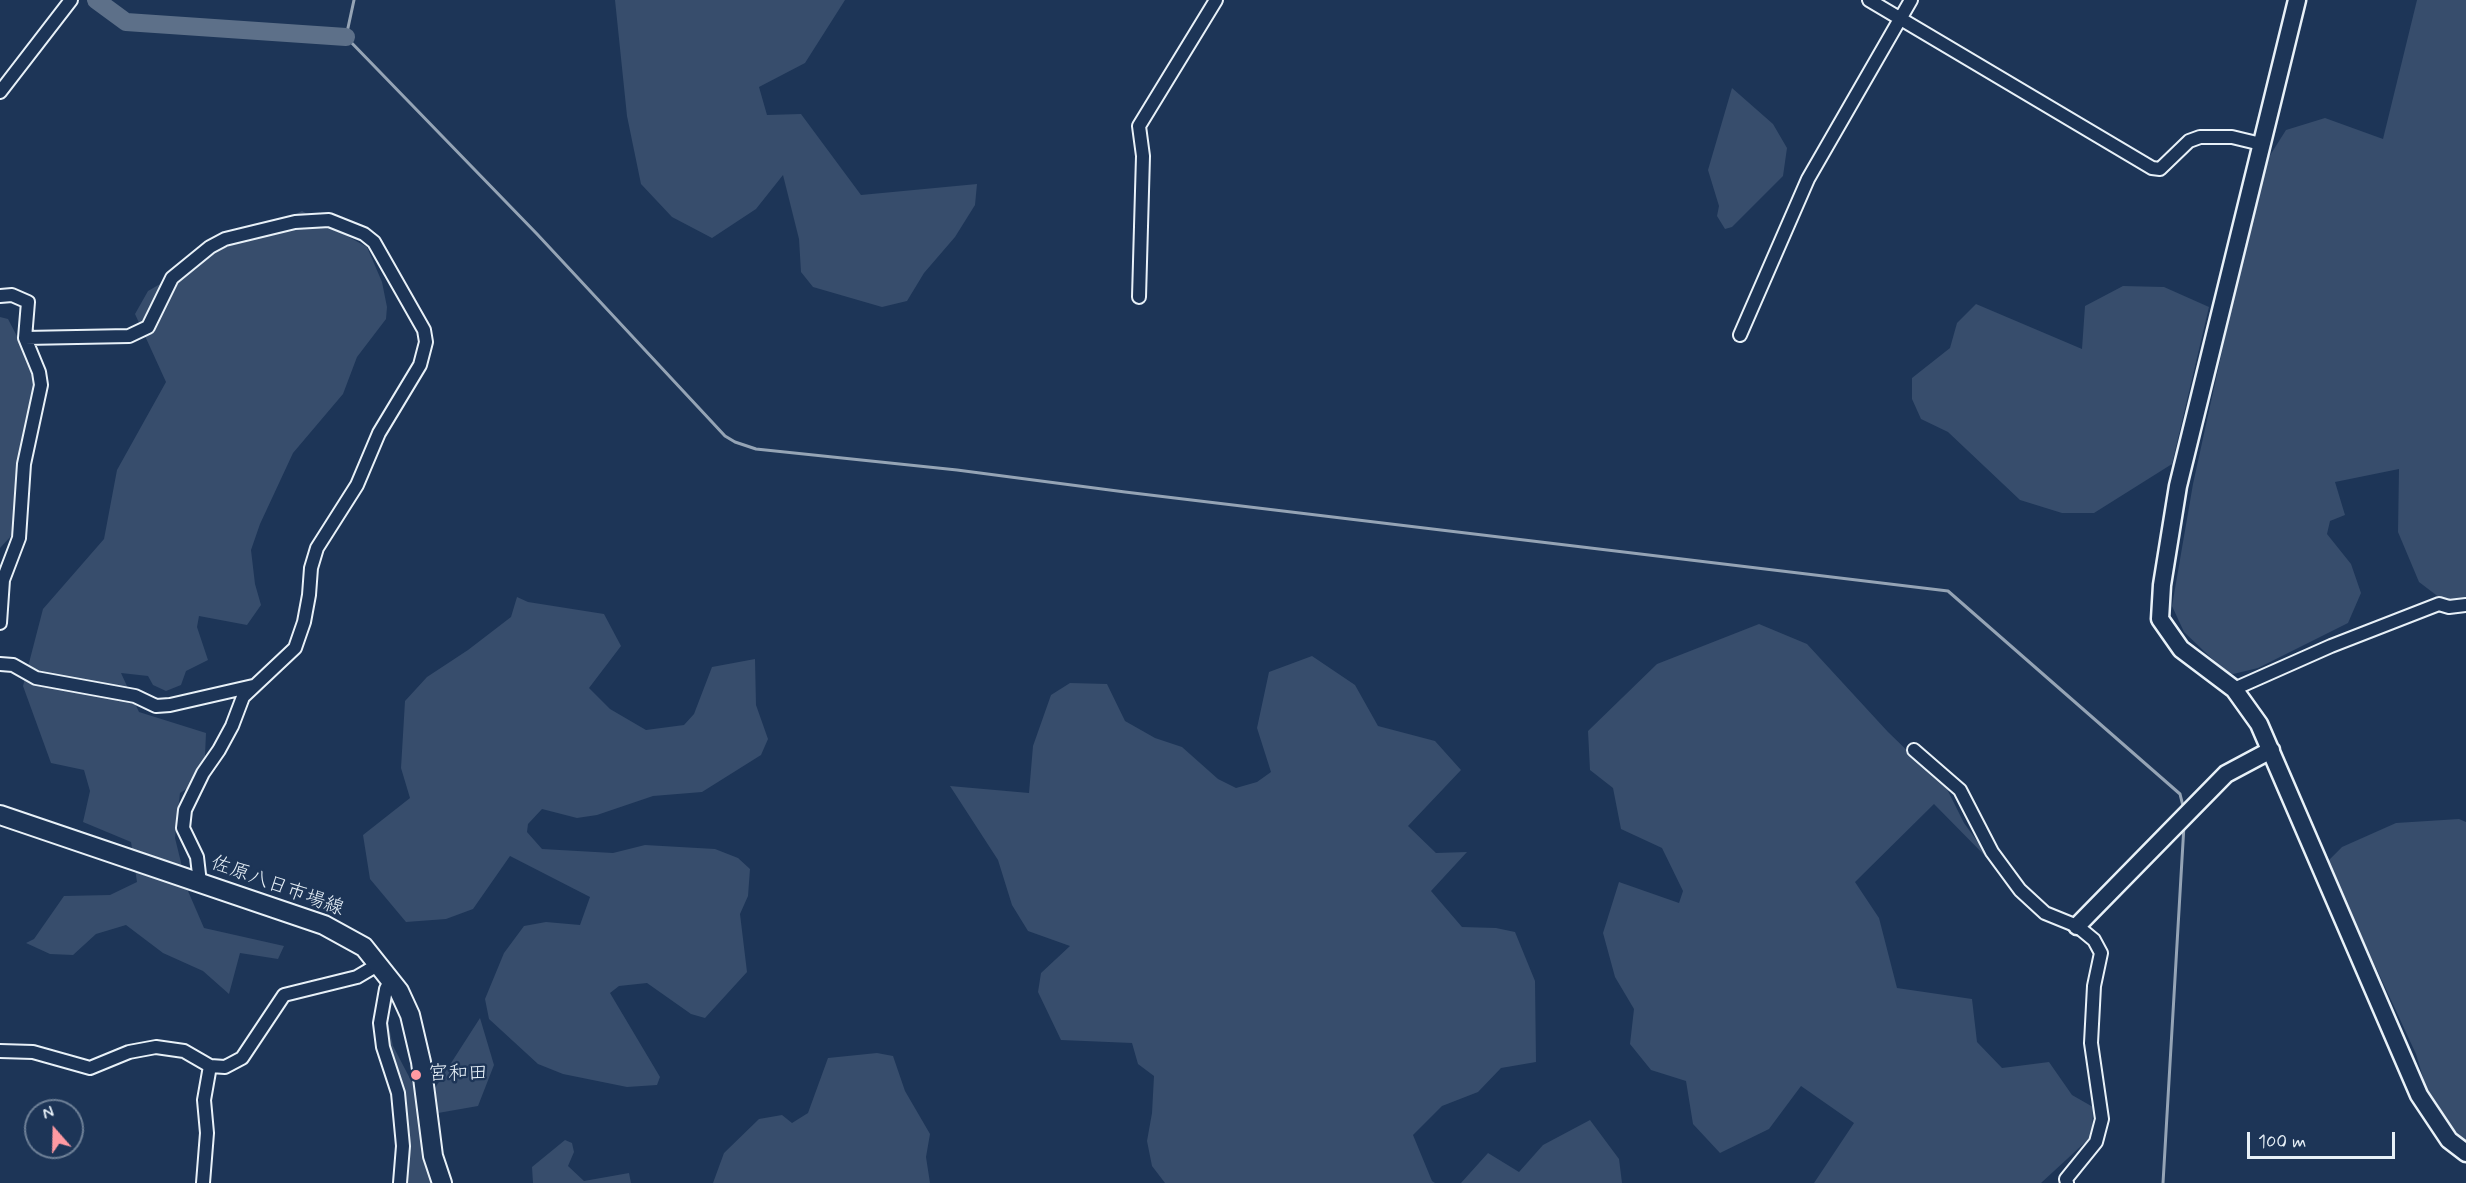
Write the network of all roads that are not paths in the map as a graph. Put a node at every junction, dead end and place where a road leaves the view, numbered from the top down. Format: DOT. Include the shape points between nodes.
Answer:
graph roads {
  1 [pos="71,0"];
  2 [pos="1216,0"];
  3 [pos="1869,0"];
  4 [pos="1911,0"];
  5 [pos="2297,0"];
  6 [pos="1900,18"];
  7 [pos="0,92"];
  8 [pos="2261,144"];
  9 [pos="0,296"];
  10 [pos="1139,297"];
  11 [pos="1740,335"];
  12 [pos="25,338"];
  13 [pos="2466,605"];
  14 [pos="0,623"];
  15 [pos="0,664"];
  16 [pos="254,686"];
  17 [pos="2234,689"];
  18 [pos="1914,750"];
  19 [pos="2271,750"];
  20 [pos="0,815"];
  21 [pos="200,883"];
  22 [pos="2077,926"];
  23 [pos="380,964"];
  24 [pos="391,979"];
  25 [pos="0,1051"];
  26 [pos="210,1066"];
  27 [pos="2466,1153"];
  28 [pos="203,1183"];
  29 [pos="400,1183"];
  30 [pos="442,1183"];
  31 [pos="2067,1183"];
  1 -- 7 [label="street"];
  2 -- 10 [label="street" via="1139,126 1143,156"];
  3 -- 6 [label="street"];
  4 -- 6 [label="street"];
  5 -- 8 [label="street"];
  6 -- 8 [label="street" via="2152,168 2160,169 2188,141 2200,137 2232,137"];
  6 -- 11 [label="street" via="1808,179"];
  8 -- 17 [label="street" via="2178,486 2160,605 2160,619 2181,649"];
  9 -- 12 [label="street" via="12,295 28,302"];
  12 -- 14 [label="street" via="39,372 41,394 24,464 19,538 3,580"];
  12 -- 16 [label="street" via="129,336 148,327 172,278 210,247 225,239 295,222 329,220 346,226 374,242 384,255 424,330 425,353 407,390 378,433 357,485 317,548 304,622 295,648"];
  13 -- 17 [label="street" via="2439,604"];
  15 -- 16 [label="street" via="13,664 36,678 124,694 156,706"];
  16 -- 21 [label="street" via="243,698 228,734 203,772 185,810 183,828 197,857"];
  17 -- 19 [label="street" via="2254,715"];
  18 -- 22 [label="street" via="1960,790 1992,852 2020,890 2045,913"];
  19 -- 22 [label="street" via="2226,774"];
  19 -- 27 [label="street" via="2419,1095 2449,1140"];
  20 -- 21 [label="main road, 佐原八日市場線"];
  21 -- 23 [label="main road, 佐原八日市場線" via="337,930 364,947"];
  22 -- 31 [label="street" via="2094,940 2101,953 2094,986 2091,1044 2102,1119 2096,1142 2066,1179"];
  23 -- 24 [label="main road, 佐原八日市場線"];
  23 -- 26 [label="street" via="357,977 285,995 242,1058 225,1067"];
  24 -- 29 [label="street" via="380,1023 383,1047 398,1093 403,1146"];
  24 -- 30 [label="main road, 佐原八日市場線" via="405,1002 418,1044 430,1137"];
  25 -- 26 [label="street" via="33,1052 90,1068 156,1047 184,1051"];
  26 -- 28 [label="street" via="204,1100 207,1133"];
}
